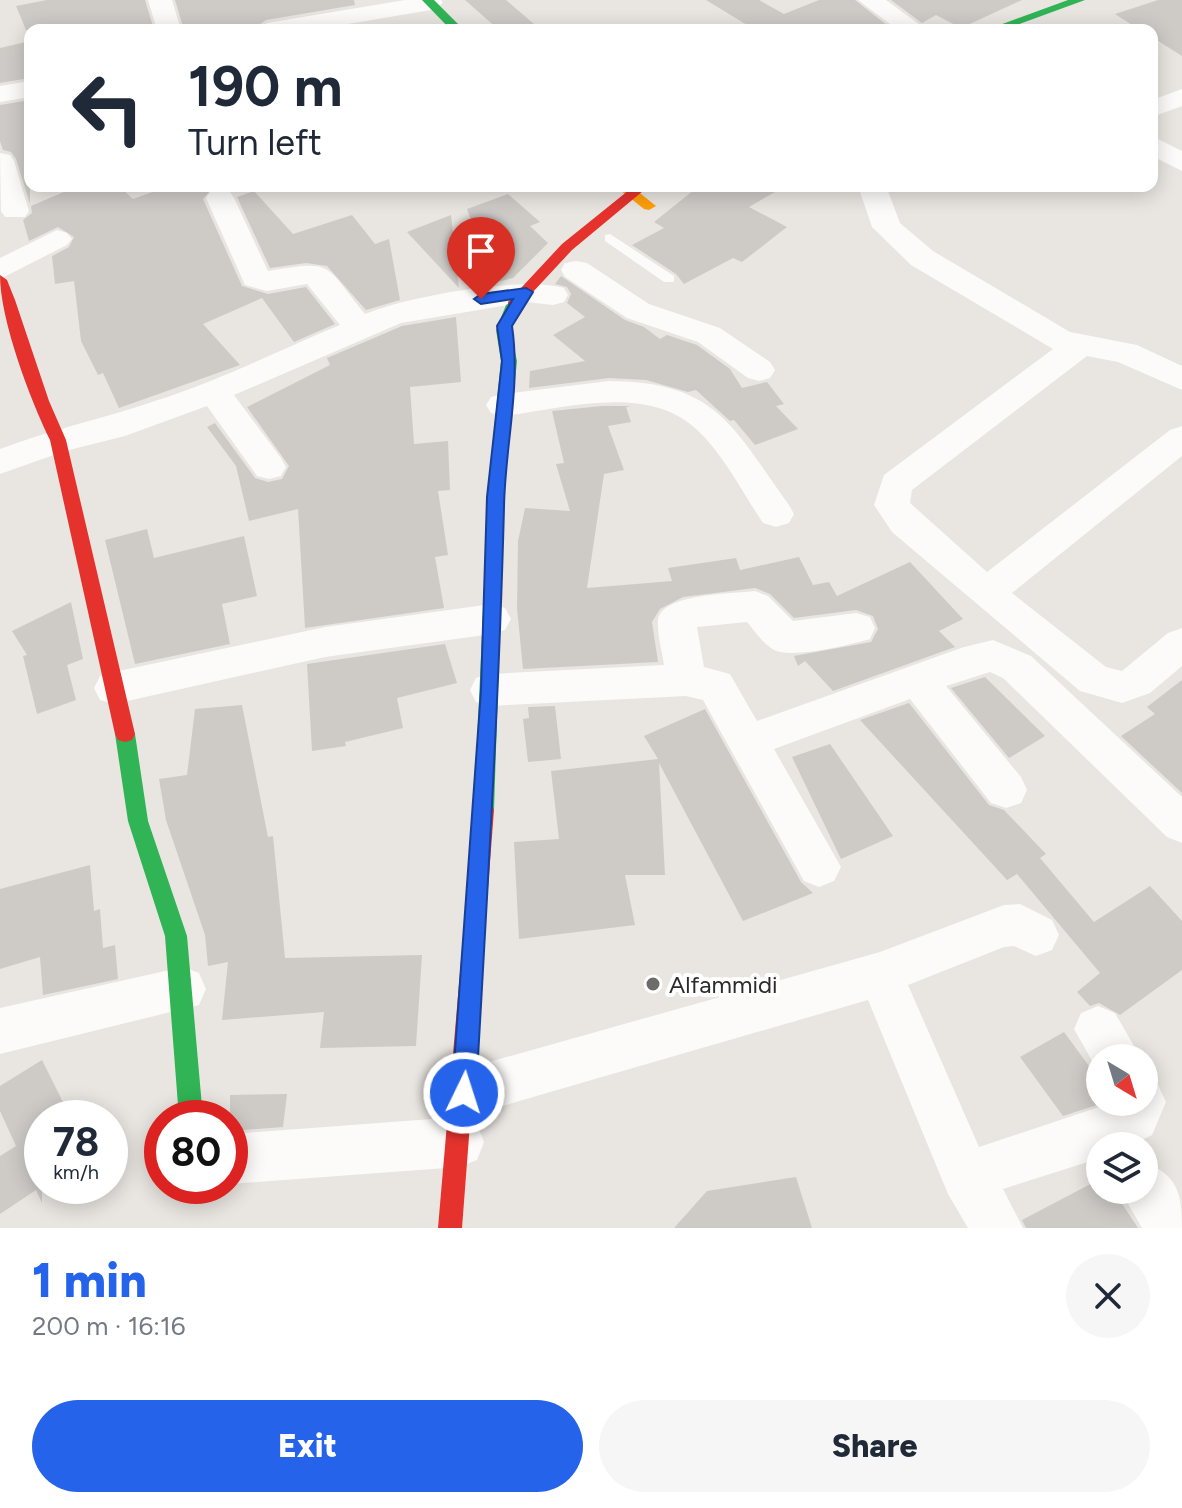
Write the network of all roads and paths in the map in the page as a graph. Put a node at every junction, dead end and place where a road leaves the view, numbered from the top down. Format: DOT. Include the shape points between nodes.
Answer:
graph roads {
  1 [pos="160,0"];
  2 [pos="870,0"];
  3 [pos="1079,0"];
  4 [pos="430,1"];
  5 [pos="167,24"];
  6 [pos="301,24"];
  7 [pos="452,24"];
  8 [pos="906,24"];
  9 [pos="1009,24"];
  10 [pos="24,90"];
  11 [pos="0,94"];
  12 [pos="1182,97"];
  13 [pos="1158,107"];
  14 [pos="1158,128"];
  15 [pos="1182,142"];
  16 [pos="1158,148"];
  17 [pos="0,161"];
  18 [pos="1182,163"];
  19 [pos="628,192"];
  20 [pos="631,192"];
  21 [pos="669,192"];
  22 [pos="874,192"];
  23 [pos="220,198"];
  24 [pos="15,211"];
  25 [pos="630,221"];
  26 [pos="57,239"];
  27 [pos="585,260"];
  28 [pos="0,270"];
  29 [pos="669,279"];
  30 [pos="0,280"];
  31 [pos="540,301"];
  32 [pos="359,328"];
  33 [pos="524,347"];
  34 [pos="1078,347"];
  35 [pos="509,361"];
  36 [pos="759,370"];
  37 [pos="1182,379"];
  38 [pos="214,391"];
  39 [pos="503,405"];
  40 [pos="1182,438"];
  41 [pos="58,440"];
  42 [pos="0,462"];
  43 [pos="269,467"];
  44 [pos="776,514"];
  45 [pos="986,593"];
  46 [pos="492,619"];
  47 [pos="856,628"];
  48 [pos="1182,644"];
  49 [pos="686,680"];
  50 [pos="920,682"];
  51 [pos="114,688"];
  52 [pos="490,690"];
  53 [pos="749,741"];
  54 [pos="1006,790"];
  55 [pos="1182,824"];
  56 [pos="819,867"];
  57 [pos="1036,935"];
  58 [pos="880,974"];
  59 [pos="183,989"];
  60 [pos="0,1031"];
  61 [pos="464,1093"];
  62 [pos="190,1100"];
  63 [pos="1120,1127"];
  64 [pos="459,1142"];
  65 [pos="248,1158"];
  66 [pos="966,1176"];
  67 [pos="1156,1204"];
  68 [pos="450,1228"];
  69 [pos="997,1228"];
  70 [pos="1173,1228"];
  1 -- 5 [label="street"];
  2 -- 8 [label="street"];
  3 -- 9 [label="main road"];
  4 -- 6 [label="street"];
  4 -- 7 [label="main road"];
  10 -- 11 [label="street"];
  12 -- 13 [label="street"];
  14 -- 15 [label="street"];
  16 -- 18 [label="street"];
  17 -- 24 [label="street"];
  19 -- 31 [label="main road"];
  20 -- 25 [label="main road"];
  21 -- 25 [label="main road"];
  22 -- 34 [label="street" via="887,227 922,258"];
  23 -- 32 [label="street" via="256,278 315,273"];
  25 -- 27 [label="main road"];
  25 -- 29 [label="lane"];
  26 -- 28 [label="street"];
  27 -- 31 [label="main road"];
  27 -- 36 [label="street" via="638,311 709,335"];
  30 -- 41 [label="main road" via="19,324 41,408"];
  31 -- 32 [label="street" via="421,308"];
  31 -- 35 [label="main road" via="505,319"];
  32 -- 38 [label="street"];
  33 -- 35 [label="main road"];
  34 -- 37 [label="street" via="1126,353"];
  34 -- 45 [label="street" via="896,484 892,505 905,523"];
  35 -- 39 [label="main road"];
  38 -- 41 [label="street" via="113,428"];
  38 -- 43 [label="street"];
  39 -- 44 [label="street" via="632,392 682,400 708,421"];
  39 -- 46 [label="main road"];
  40 -- 45 [label="street"];
  41 -- 42 [label="street"];
  41 -- 51 [label="main road"];
  45 -- 48 [label="street" via="1094,680 1122,687 1136,682"];
  46 -- 51 [label="street" via="325,642"];
  46 -- 52 [label="main road"];
  47 -- 49 [label="street" via="785,638 755,606 684,614 677,619"];
  49 -- 52 [label="street"];
  49 -- 53 [label="street" via="714,684"];
  50 -- 53 [label="street"];
  50 -- 54 [label="street"];
  50 -- 55 [label="street" via="978,658 993,656 1010,663"];
  51 -- 59 [label="main road" via="138,821 171,917"];
  52 -- 61 [label="main road"];
  53 -- 56 [label="street"];
  57 -- 58 [label="street" via="1020,925 1004,926"];
  58 -- 61 [label="street"];
  58 -- 66 [label="street"];
  59 -- 60 [label="street"];
  59 -- 62 [label="main road"];
  61 -- 64 [label="main road"];
  63 -- 66 [label="street"];
  64 -- 65 [label="street"];
  64 -- 68 [label="main road"];
  66 -- 69 [label="street"];
  67 -- 70 [label="street"];
}
